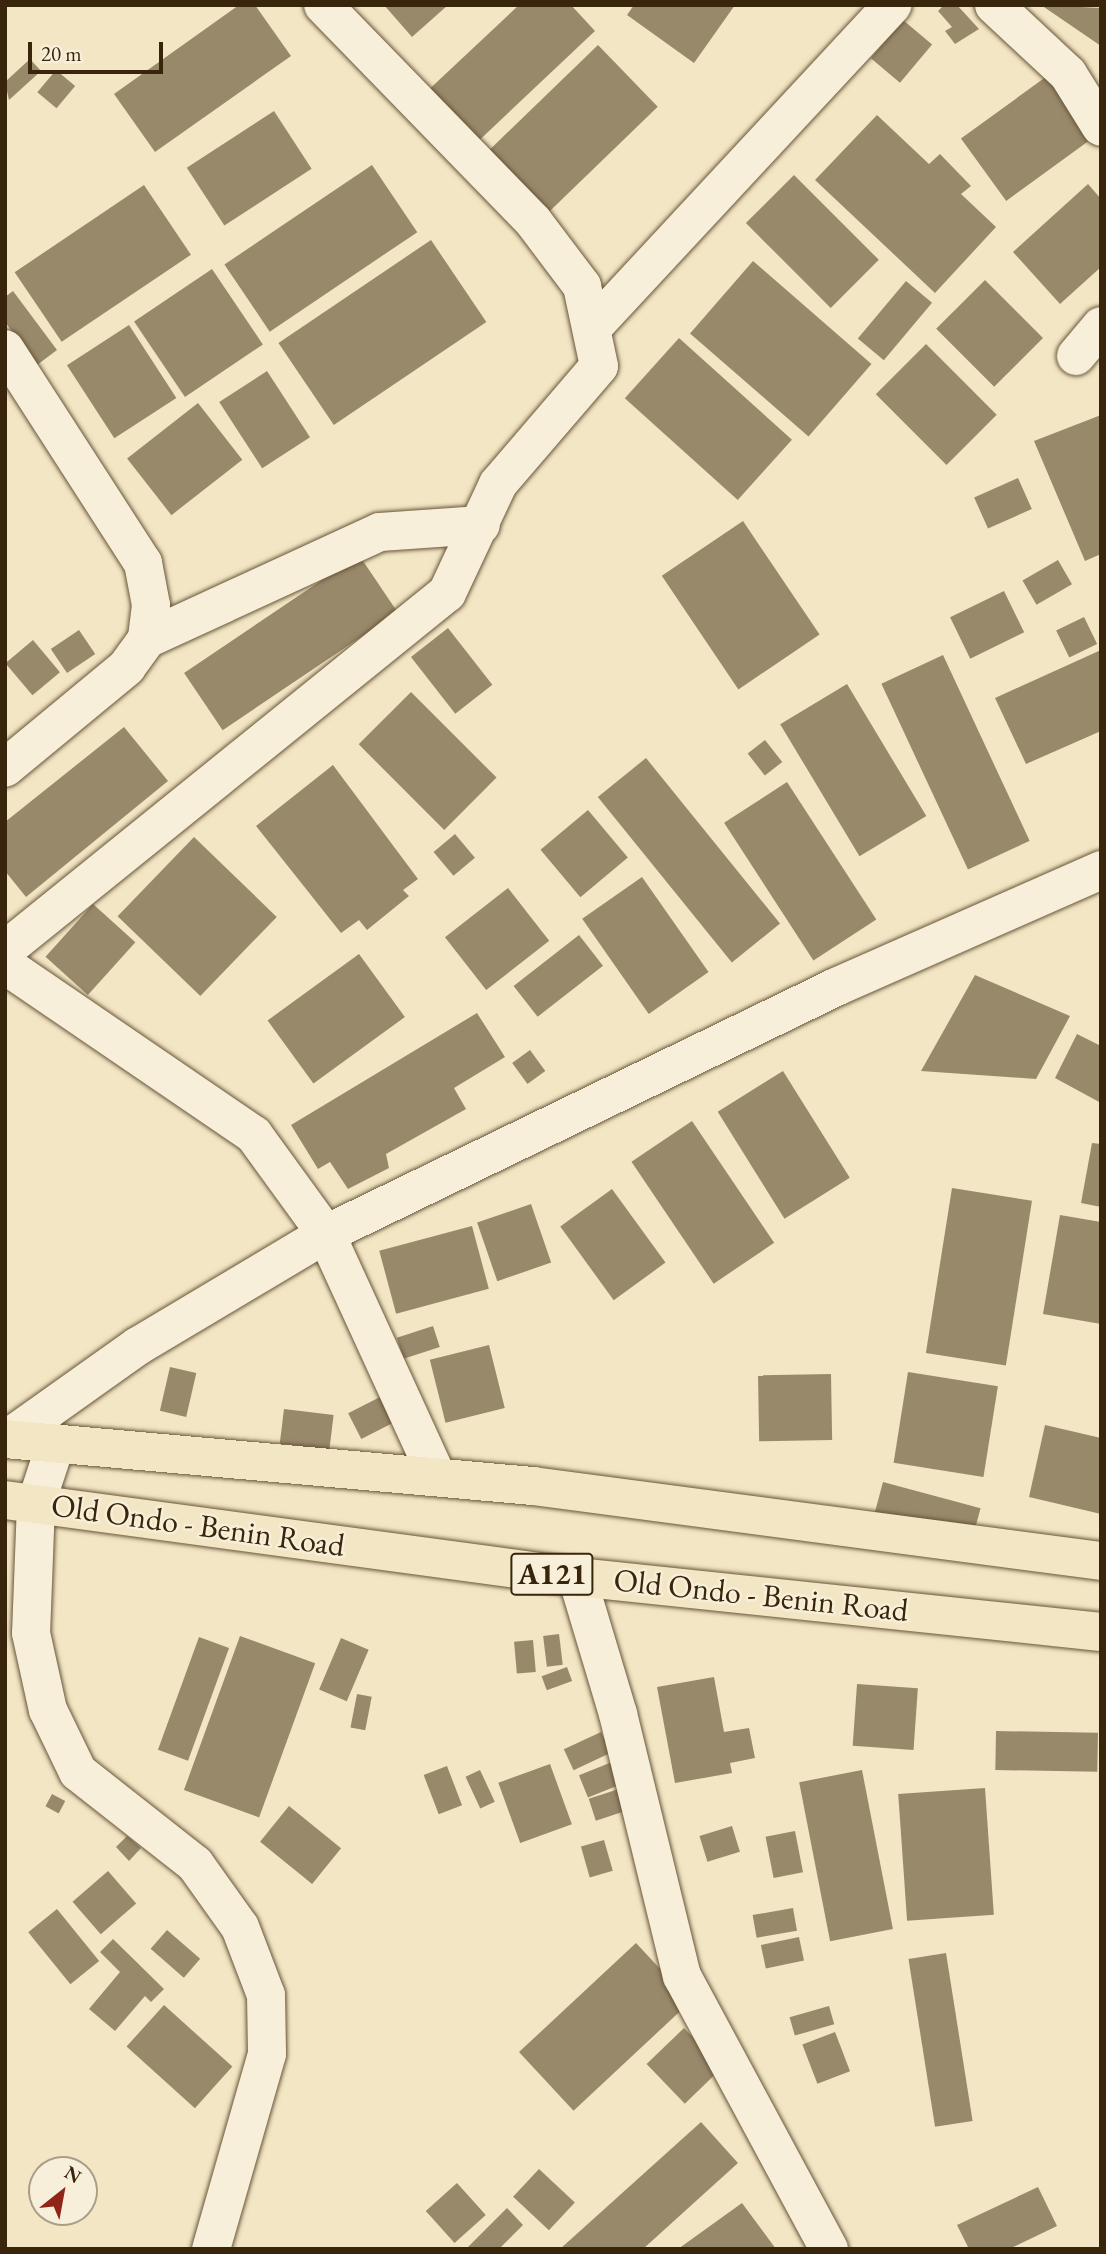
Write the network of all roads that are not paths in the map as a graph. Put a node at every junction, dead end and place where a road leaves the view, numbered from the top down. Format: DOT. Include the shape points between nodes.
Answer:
graph roads {
  1 [pos="323,5"];
  2 [pos="892,5"];
  3 [pos="993,5"];
  4 [pos="1101,127"];
  5 [pos="595,325"];
  6 [pos="1101,326"];
  7 [pos="5,349"];
  8 [pos="1076,356"];
  9 [pos="481,524"];
  10 [pos="148,639"];
  11 [pos="5,768"];
  12 [pos="1101,870"];
  13 [pos="5,950"];
  14 [pos="5,965"];
  15 [pos="326,1234"];
  16 [pos="6,1439"];
  17 [pos="56,1444"];
  18 [pos="436,1477"];
  19 [pos="20,1502"];
  20 [pos="1101,1561"];
  21 [pos="576,1577"];
  22 [pos="1101,1632"];
  23 [pos="211,2249"];
  24 [pos="829,2249"];
  1 -- 5 [label="street" via="533,221 582,286"];
  2 -- 5 [label="street"];
  3 -- 4 [label="street" via="1068,74"];
  5 -- 9 [label="street" via="600,366 524,449"];
  6 -- 8 [label="street"];
  7 -- 10 [label="street" via="143,562 152,604"];
  9 -- 10 [label="street" via="380,531"];
  9 -- 13 [label="street" via="447,593"];
  10 -- 11 [label="street" via="96,696"];
  12 -- 15 [label="street" via="836,987"];
  14 -- 15 [label="street" via="254,1135"];
  15 -- 16 [label="street" via="138,1346"];
  15 -- 18 [label="street"];
  16 -- 17 [label="main road, Old Ondo - Benin Road"];
  17 -- 18 [label="main road, Old Ondo - Benin Road"];
  17 -- 19 [label="street"];
  18 -- 20 [label="main road, Old Ondo - Benin Road"];
  19 -- 21 [label="main road, Old Ondo - Benin Road / A121"];
  19 -- 23 [label="street" via="31,1633 48,1710 78,1772 195,1864 240,1927 266,1995 267,2054"];
  21 -- 22 [label="main road, Old Ondo - Benin Road / A121"];
  21 -- 24 [label="street" via="618,1714 682,1976"];
}
